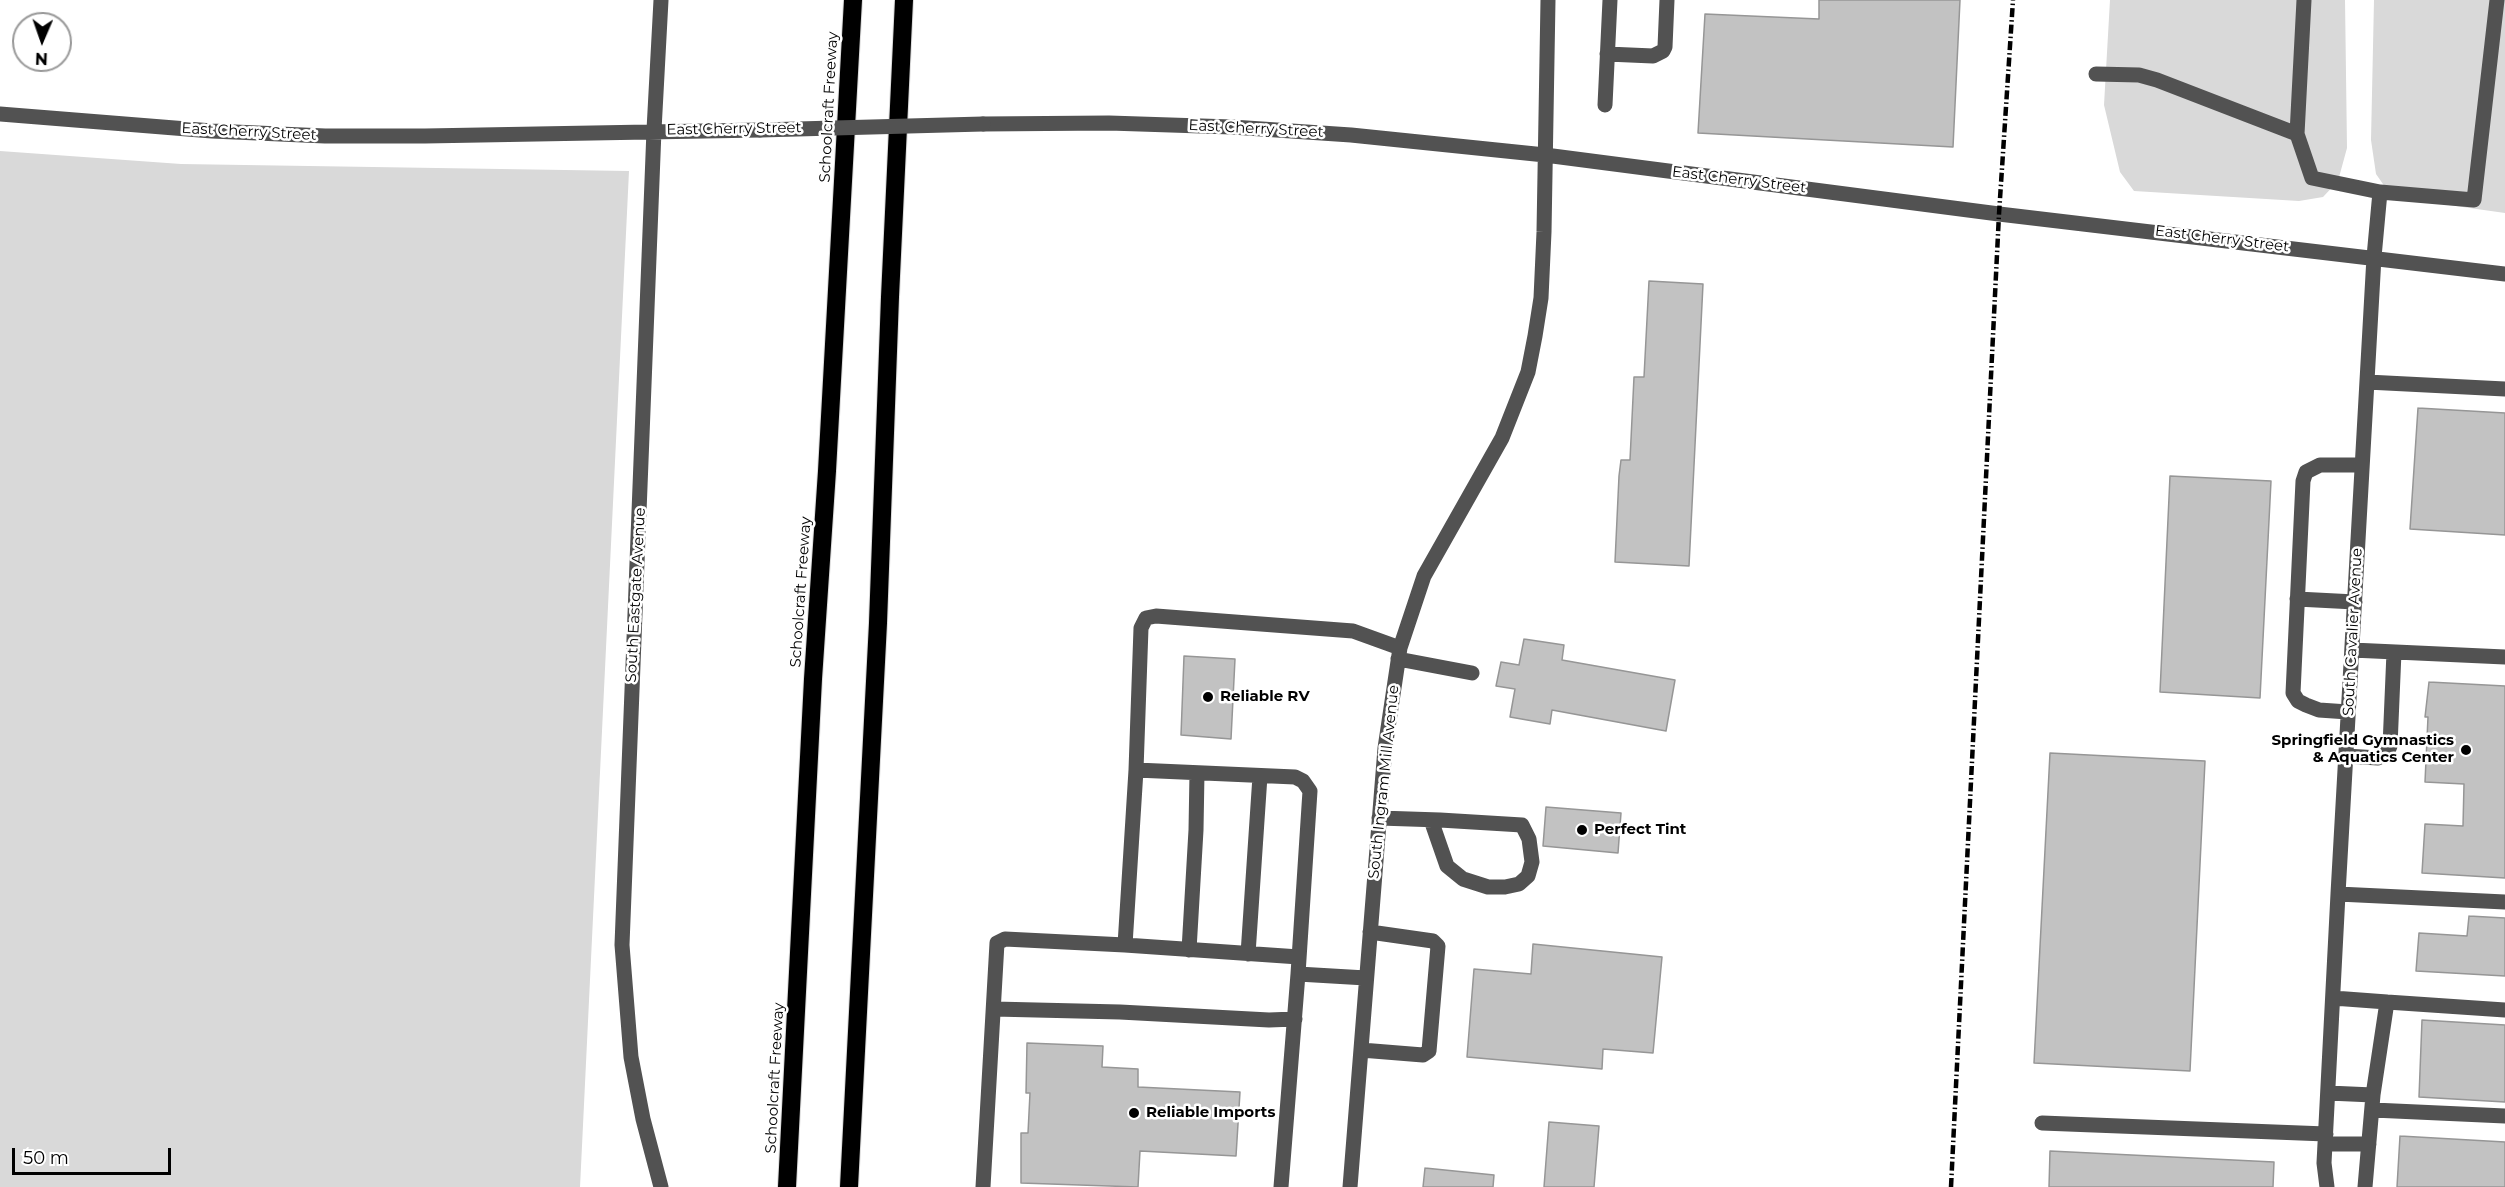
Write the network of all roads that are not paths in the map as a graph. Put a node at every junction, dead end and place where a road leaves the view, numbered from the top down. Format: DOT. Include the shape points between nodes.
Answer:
graph roads {
  1 [pos="661,0"];
  2 [pos="853,0"];
  3 [pos="904,0"];
  4 [pos="1548,0"];
  5 [pos="1610,0"];
  6 [pos="1667,0"];
  7 [pos="2304,0"];
  8 [pos="2498,0"];
  9 [pos="1607,54"];
  10 [pos="2096,74"];
  11 [pos="1605,105"];
  12 [pos="0,114"];
  13 [pos="654,130"];
  14 [pos="2297,134"];
  15 [pos="1545,155"];
  16 [pos="2380,192"];
  17 [pos="2374,257"];
  18 [pos="2505,274"];
  19 [pos="2367,382"];
  20 [pos="2505,389"];
  21 [pos="2362,465"];
  22 [pos="2297,599"];
  23 [pos="2355,602"];
  24 [pos="2352,650"];
  25 [pos="2394,652"];
  26 [pos="1399,654"];
  27 [pos="2505,657"];
  28 [pos="1473,673"];
  29 [pos="2348,712"];
  30 [pos="2346,756"];
  31 [pos="1136,770"];
  32 [pos="1197,773"];
  33 [pos="1260,776"];
  34 [pos="1379,818"];
  35 [pos="1431,820"];
  36 [pos="2338,894"];
  37 [pos="2505,902"];
  38 [pos="1370,932"];
  39 [pos="1125,945"];
  40 [pos="1189,950"];
  41 [pos="1248,954"];
  42 [pos="1299,957"];
  43 [pos="1298,974"];
  44 [pos="1366,978"];
  45 [pos="2332,998"];
  46 [pos="2387,1002"];
  47 [pos="994,1009"];
  48 [pos="2505,1010"];
  49 [pos="1294,1019"];
  50 [pos="1361,1050"];
  51 [pos="2328,1093"];
  52 [pos="2373,1102"];
  53 [pos="2505,1116"];
  54 [pos="2043,1123"];
  55 [pos="2325,1139"];
  56 [pos="2369,1144"];
  57 [pos="661,1187"];
  58 [pos="787,1187"];
  59 [pos="849,1187"];
  60 [pos="983,1187"];
  61 [pos="1281,1187"];
  62 [pos="1350,1187"];
  63 [pos="2327,1187"];
  64 [pos="2365,1187"];
  1 -- 13 [label="street, South Eastgate Avenue"];
  2 -- 58 [label="highway, Schoolcraft Freeway"];
  3 -- 59 [label="highway"];
  4 -- 15 [label="street, South Ingram Mill Avenue"];
  5 -- 9 [label="street"];
  6 -- 9 [label="street" via="1663,51 1653,56"];
  7 -- 14 [label="street"];
  8 -- 16 [label="street" via="2474,200"];
  9 -- 11 [label="street"];
  10 -- 14 [label="street" via="2139,75 2157,80"];
  12 -- 13 [label="street, East Cherry Street" via="325,136"];
  13 -- 15 [label="street, East Cherry Street, bridge" via="1109,123 1351,135"];
  13 -- 57 [label="street, South Eastgate Avenue" via="622,945 631,1057"];
  14 -- 16 [label="street" via="2312,178"];
  15 -- 17 [label="street, East Cherry Street" via="1999,214"];
  15 -- 26 [label="street, South Ingram Mill Avenue" via="1541,298 1528,372 1502,438 1424,576"];
  16 -- 17 [label="street, South Cavalier Avenue"];
  17 -- 18 [label="street, East Cherry Street"];
  17 -- 19 [label="street, South Cavalier Avenue"];
  19 -- 20 [label="street"];
  19 -- 21 [label="street, South Cavalier Avenue"];
  21 -- 22 [label="street" via="2320,465 2306,472 2302,481"];
  21 -- 23 [label="street, South Cavalier Avenue"];
  22 -- 23 [label="street"];
  22 -- 29 [label="street" via="2293,693 2298,701 2319,710"];
  23 -- 24 [label="street, South Cavalier Avenue"];
  24 -- 25 [label="street"];
  24 -- 29 [label="street, South Cavalier Avenue"];
  25 -- 27 [label="street"];
  25 -- 30 [label="street" via="2387,753 2378,758"];
  26 -- 28 [label="street"];
  26 -- 31 [label="street" via="1353,631 1146,618 1142,628"];
  26 -- 34 [label="street, South Ingram Mill Avenue" via="1384,748"];
  29 -- 30 [label="street, South Cavalier Avenue"];
  30 -- 36 [label="street, South Cavalier Avenue"];
  31 -- 32 [label="street"];
  31 -- 39 [label="street"];
  32 -- 33 [label="street"];
  32 -- 40 [label="street"];
  33 -- 41 [label="street"];
  33 -- 42 [label="street" via="1295,777 1310,791"];
  34 -- 35 [label="street"];
  34 -- 38 [label="street, South Ingram Mill Avenue"];
  35 -- 35 [label="street" via="1522,825 1529,839 1532,862 1528,876 1519,884 1505,887 1488,887 1463,879 1447,866"];
  36 -- 37 [label="street"];
  36 -- 45 [label="street, South Cavalier Avenue"];
  38 -- 44 [label="street, South Ingram Mill Avenue"];
  38 -- 50 [label="street" via="1433,941 1438,946 1429,1051 1423,1055"];
  39 -- 40 [label="street"];
  39 -- 47 [label="street" via="1005,939 997,943"];
  40 -- 41 [label="street"];
  41 -- 42 [label="street"];
  42 -- 43 [label="street"];
  43 -- 44 [label="street"];
  43 -- 49 [label="street"];
  44 -- 50 [label="street, South Ingram Mill Avenue"];
  45 -- 46 [label="street"];
  45 -- 51 [label="street, South Cavalier Avenue"];
  46 -- 48 [label="street"];
  46 -- 52 [label="street"];
  47 -- 49 [label="street"];
  47 -- 60 [label="street"];
  49 -- 61 [label="street"];
  50 -- 62 [label="street, South Ingram Mill Avenue"];
  51 -- 52 [label="street"];
  51 -- 55 [label="street, South Cavalier Avenue"];
  52 -- 53 [label="street"];
  52 -- 56 [label="street"];
  54 -- 55 [label="street"];
  55 -- 56 [label="street"];
  55 -- 63 [label="street, South Cavalier Avenue"];
  56 -- 64 [label="street"];
}
